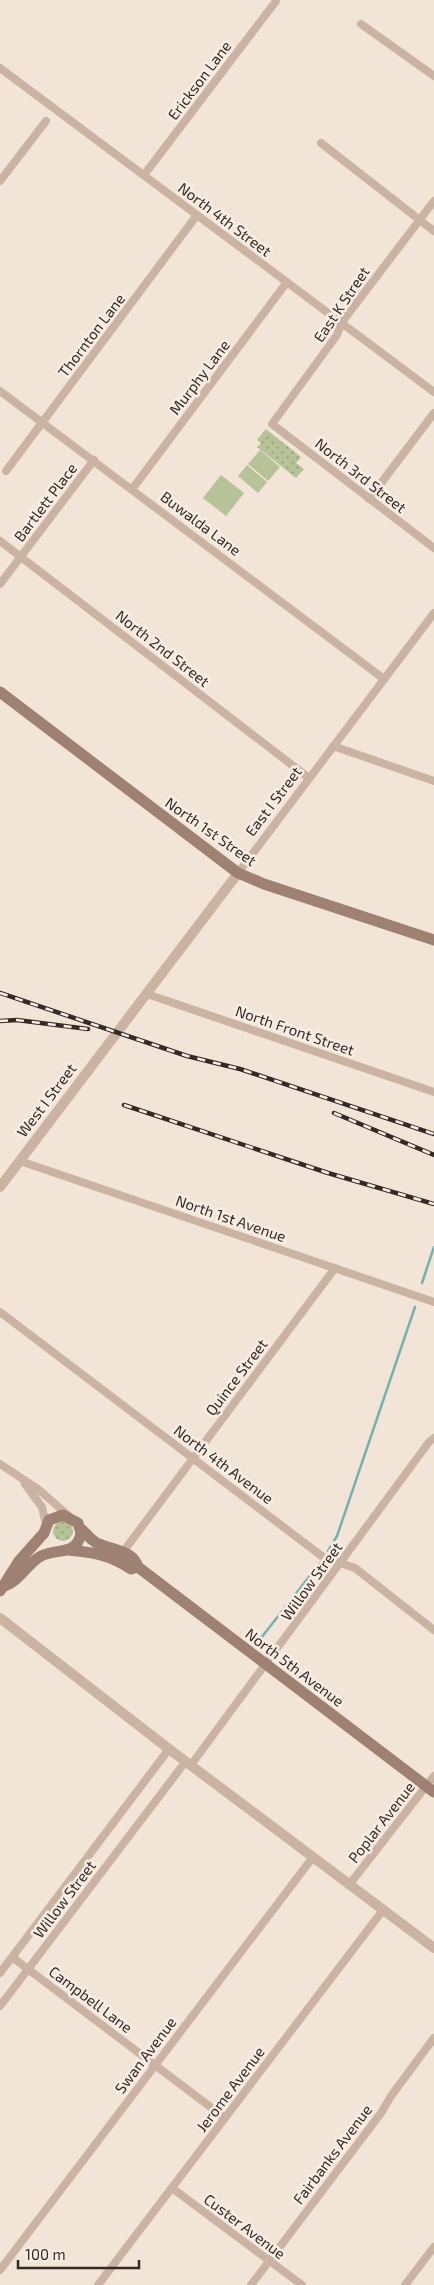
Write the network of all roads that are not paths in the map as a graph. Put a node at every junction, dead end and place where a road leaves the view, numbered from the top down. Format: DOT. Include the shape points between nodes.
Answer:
graph roads {
  1 [pos="276,1"];
  2 [pos="361,24"];
  3 [pos="0,68"];
  4 [pos="434,76"];
  5 [pos="46,121"];
  6 [pos="322,143"];
  7 [pos="144,175"];
  8 [pos="0,181"];
  9 [pos="434,201"];
  10 [pos="197,215"];
  11 [pos="419,220"];
  12 [pos="434,231"];
  13 [pos="287,282"];
  14 [pos="342,322"];
  15 [pos="0,391"];
  16 [pos="434,392"];
  17 [pos="434,413"];
  18 [pos="43,423"];
  19 [pos="272,424"];
  20 [pos="94,460"];
  21 [pos="6,471"];
  22 [pos="133,488"];
  23 [pos="369,499"];
  24 [pos="0,541"];
  25 [pos="434,548"];
  26 [pos="21,556"];
  27 [pos="0,584"];
  28 [pos="434,613"];
  29 [pos="431,623"];
  30 [pos="384,679"];
  31 [pos="0,692"];
  32 [pos="333,746"];
  33 [pos="309,778"];
  34 [pos="434,781"];
  35 [pos="238,872"];
  36 [pos="434,940"];
  37 [pos="147,994"];
  38 [pos="117,1033"];
  39 [pos="434,1092"];
  40 [pos="20,1161"];
  41 [pos="0,1187"];
  42 [pos="335,1268"];
  43 [pos="434,1302"];
  44 [pos="0,1312"];
  45 [pos="434,1438"];
  46 [pos="193,1458"];
  47 [pos="0,1464"];
  48 [pos="22,1481"];
  49 [pos="69,1516"];
  50 [pos="80,1528"];
  51 [pos="45,1529"];
  52 [pos="62,1550"];
  53 [pos="122,1552"];
  54 [pos="340,1563"];
  55 [pos="138,1567"];
  56 [pos="2,1589"];
  57 [pos="0,1618"];
  58 [pos="434,1630"];
  59 [pos="267,1664"];
  60 [pos="169,1749"];
  61 [pos="188,1763"];
  62 [pos="434,1776"];
  63 [pos="430,1789"];
  64 [pos="313,1857"];
  65 [pos="349,1885"];
  66 [pos="383,1910"];
  67 [pos="434,1948"];
  68 [pos="12,1957"];
  69 [pos="28,1968"];
  70 [pos="0,1973"];
  71 [pos="0,2006"];
  72 [pos="434,2038"];
  73 [pos="155,2065"];
  74 [pos="225,2118"];
  75 [pos="172,2188"];
  76 [pos="434,2247"];
  77 [pos="269,2261"];
  78 [pos="0,2270"];
  79 [pos="98,2285"];
  80 [pos="251,2285"];
  81 [pos="302,2285"];
  82 [pos="405,2285"];
  1 -- 7 [label="street, Erickson Lane"];
  2 -- 4 [label="street"];
  3 -- 7 [label="street, North 4th Street"];
  5 -- 8 [label="street"];
  6 -- 11 [label="street"];
  7 -- 10 [label="street, North 4th Street"];
  9 -- 11 [label="street, East K Street"];
  10 -- 13 [label="street, North 4th Street"];
  10 -- 18 [label="street, Thornton Lane"];
  11 -- 12 [label="street"];
  11 -- 14 [label="street, East K Street"];
  13 -- 14 [label="street, North 4th Street"];
  13 -- 22 [label="street, Murphy Lane"];
  14 -- 16 [label="street, North 4th Street"];
  14 -- 19 [label="street, East K Street" via="337,335"];
  15 -- 18 [label="street, Buwalda Lane"];
  17 -- 23 [label="street"];
  18 -- 20 [label="street, Buwalda Lane"];
  18 -- 21 [label="street, Thornton Lane"];
  19 -- 23 [label="street, North 3rd Street"];
  20 -- 22 [label="street, Buwalda Lane"];
  20 -- 26 [label="street, Bartlett Place"];
  22 -- 30 [label="street, Buwalda Lane"];
  23 -- 25 [label="street, North 3rd Street"];
  24 -- 26 [label="street, North 2nd Street"];
  26 -- 27 [label="street, Bartlett Place"];
  26 -- 33 [label="street, North 2nd Street"];
  28 -- 29 [label="street, East I Street"];
  29 -- 30 [label="street, East I Street"];
  30 -- 32 [label="street, East I Street"];
  31 -- 35 [label="main road, North 1st Street"];
  32 -- 33 [label="street, East I Street"];
  32 -- 34 [label="street"];
  33 -- 35 [label="street, East I Street"];
  35 -- 36 [label="main road, North 1st Street" via="264,884"];
  35 -- 37 [label="street, East I Street"];
  37 -- 38 [label="street, East I Street"];
  37 -- 39 [label="street, North Front Street"];
  38 -- 40 [label="street, West I Street"];
  40 -- 41 [label="street, West I Street"];
  40 -- 42 [label="street, North 1st Avenue"];
  42 -- 43 [label="street, North 1st Avenue"];
  42 -- 46 [label="street, Quince Street"];
  44 -- 46 [label="street, North 4th Avenue"];
  45 -- 54 [label="street, Willow Street"];
  46 -- 53 [label="street, Quince Street"];
  46 -- 54 [label="street, North 4th Avenue" via="323,1557"];
  47 -- 48 [label="street"];
  48 -- 49 [label="street" via="38,1489"];
  48 -- 51 [label="street" via="42,1507"];
  49 -- 50 [label="main road" via="78,1522"];
  49 -- 51 [label="main road" via="53,1517"];
  50 -- 52 [label="main road" via="80,1539"];
  50 -- 53 [label="main road, North 5th Avenue" via="96,1542"];
  51 -- 52 [label="main road" via="48,1544"];
  51 -- 56 [label="main road"];
  52 -- 55 [label="main road, North 5th Avenue" via="92,1552 110,1557 131,1569"];
  52 -- 56 [label="main road" via="40,1557"];
  53 -- 55 [label="main road, North 5th Avenue" via="136,1561"];
  54 -- 58 [label="street, North 4th Avenue" via="355,1568"];
  54 -- 59 [label="street, Willow Street"];
  55 -- 59 [label="main road, North 5th Avenue"];
  57 -- 60 [label="street"];
  59 -- 61 [label="street, Willow Street"];
  59 -- 63 [label="main road, North 5th Avenue"];
  60 -- 61 [label="street"];
  60 -- 68 [label="street, Willow Street"];
  61 -- 64 [label="street"];
  61 -- 69 [label="street, Willow Street"];
  62 -- 63 [label="street, Poplar Avenue"];
  63 -- 65 [label="street, Poplar Avenue"];
  64 -- 65 [label="street"];
  64 -- 73 [label="street, Swan Avenue"];
  65 -- 66 [label="street"];
  66 -- 67 [label="street"];
  66 -- 74 [label="street, Jerome Avenue"];
  68 -- 69 [label="street, Campbell Lane"];
  68 -- 70 [label="street, Willow Street"];
  69 -- 71 [label="street, Willow Street"];
  69 -- 73 [label="street, Campbell Lane"];
  72 -- 77 [label="street, Fairbanks Avenue" via="377,2120"];
  73 -- 74 [label="street, Campbell Lane"];
  73 -- 78 [label="street, Swan Avenue"];
  74 -- 75 [label="street, Jerome Avenue"];
  75 -- 77 [label="street, Custer Avenue"];
  75 -- 79 [label="street, Jerome Avenue"];
  76 -- 82 [label="street"];
  77 -- 80 [label="street, Fairbanks Avenue"];
  77 -- 81 [label="street, Custer Avenue"];
}
